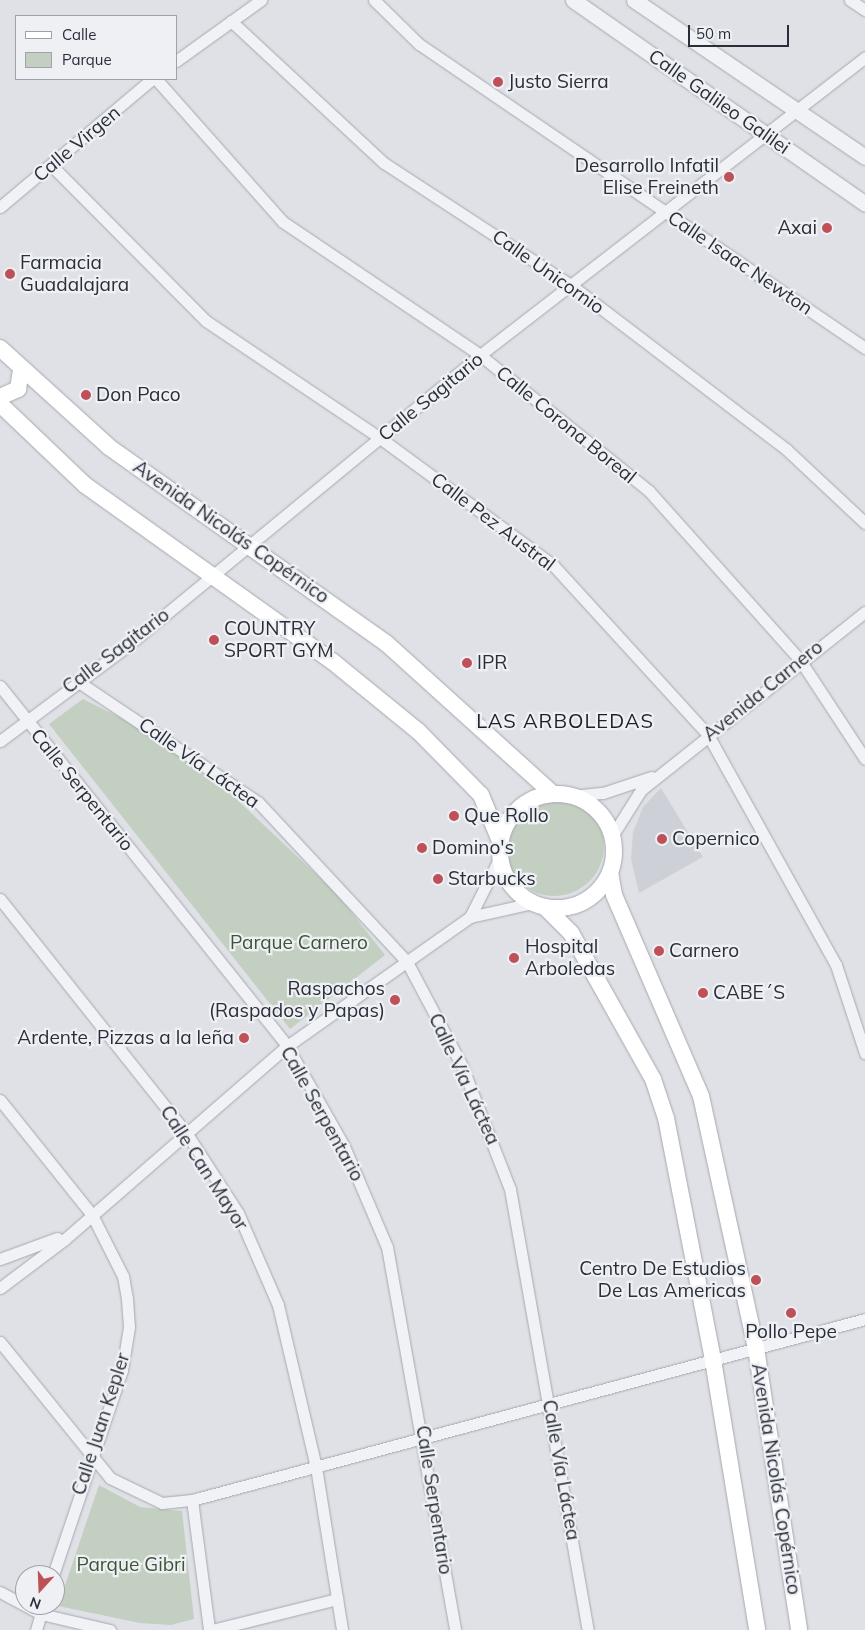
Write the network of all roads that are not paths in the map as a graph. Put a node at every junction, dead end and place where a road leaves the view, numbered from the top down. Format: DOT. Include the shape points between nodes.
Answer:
graph roads {
  1 [pos="261,0"];
  2 [pos="374,0"];
  3 [pos="573,0"];
  4 [pos="634,0"];
  5 [pos="850,0"];
  6 [pos="865,10"];
  7 [pos="231,21"];
  8 [pos="865,57"];
  9 [pos="178,60"];
  10 [pos="153,80"];
  11 [pos="155,80"];
  12 [pos="796,108"];
  13 [pos="765,133"];
  14 [pos="865,157"];
  15 [pos="52,166"];
  16 [pos="865,204"];
  17 [pos="0,207"];
  18 [pos="666,213"];
  19 [pos="572,286"];
  20 [pos="0,348"];
  21 [pos="865,348"];
  22 [pos="480,355"];
  23 [pos="21,369"];
  24 [pos="0,397"];
  25 [pos="0,404"];
  26 [pos="380,438"];
  27 [pos="865,523"];
  28 [pos="252,545"];
  29 [pos="213,574"];
  30 [pos="865,612"];
  31 [pos="800,660"];
  32 [pos="77,681"];
  33 [pos="0,686"];
  34 [pos="27,720"];
  35 [pos="708,735"];
  36 [pos="0,741"];
  37 [pos="865,759"];
  38 [pos="662,772"];
  39 [pos="553,794"];
  40 [pos="572,796"];
  41 [pos="612,836"];
  42 [pos="500,840"];
  43 [pos="499,859"];
  44 [pos="610,872"];
  45 [pos="0,899"];
  46 [pos="539,905"];
  47 [pos="470,917"];
  48 [pos="408,962"];
  49 [pos="287,1046"];
  50 [pos="865,1053"];
  51 [pos="0,1100"];
  52 [pos="187,1134"];
  53 [pos="92,1215"];
  54 [pos="0,1258"];
  55 [pos="0,1288"];
  56 [pos="865,1319"];
  57 [pos="0,1342"];
  58 [pos="756,1348"];
  59 [pos="713,1360"];
  60 [pos="550,1403"];
  61 [pos="424,1438"];
  62 [pos="90,1455"];
  63 [pos="316,1467"];
  64 [pos="192,1500"];
  65 [pos="56,1565"];
  66 [pos="0,1592"];
  67 [pos="15,1598"];
  68 [pos="337,1599"];
  69 [pos="40,1615"];
  70 [pos="61,1615"];
  71 [pos="36,1630"];
  72 [pos="110,1630"];
  73 [pos="210,1630"];
  74 [pos="342,1630"];
  75 [pos="455,1630"];
  76 [pos="588,1630"];
  77 [pos="757,1630"];
  78 [pos="798,1630"];
  1 -- 7 [label="street"];
  2 -- 18 [label="street, Calle Isaac Newton" via="419,44"];
  3 -- 13 [label="street, Calle Galileo Galilei"];
  4 -- 12 [label="street, Calle Galileo Galilei"];
  5 -- 6 [label="street"];
  7 -- 9 [label="street"];
  7 -- 19 [label="street, Calle Unicornio" via="384,163"];
  8 -- 12 [label="street, Calle Sagitario"];
  10 -- 15 [label="street, Calle Virgen"];
  11 -- 22 [label="street, Calle Corona Boreal" via="283,222"];
  12 -- 13 [label="street, Calle Sagitario"];
  12 -- 14 [label="street, Calle Galileo Galilei"];
  13 -- 16 [label="street, Calle Galileo Galilei"];
  13 -- 18 [label="street, Calle Sagitario"];
  15 -- 17 [label="street, Calle Virgen"];
  15 -- 26 [label="street, Calle Pez Austral" via="206,321"];
  18 -- 19 [label="street, Calle Sagitario"];
  18 -- 21 [label="street, Calle Isaac Newton"];
  19 -- 22 [label="street, Calle Sagitario"];
  19 -- 27 [label="street, Calle Unicornio" via="787,450"];
  20 -- 23 [label="main road, Avenida Nicolás Copérnico"];
  22 -- 26 [label="street, Calle Sagitario"];
  22 -- 31 [label="street, Calle Corona Boreal" via="649,491"];
  23 -- 24 [label="main road" via="18,389"];
  23 -- 28 [label="main road, Avenida Nicolás Copérnico" via="109,447"];
  25 -- 29 [label="main road" via="85,485"];
  26 -- 28 [label="street, Calle Sagitario"];
  26 -- 35 [label="street, Calle Pez Austral" via="553,566"];
  28 -- 29 [label="street, Calle Sagitario"];
  28 -- 39 [label="main road, Avenida Nicolás Copérnico" via="386,643"];
  29 -- 32 [label="street, Calle Sagitario"];
  29 -- 42 [label="main road" via="332,660 419,732 481,795"];
  30 -- 31 [label="street, Avenida Carnero"];
  31 -- 35 [label="street, Avenida Carnero"];
  31 -- 37 [label="street, Calle Corona Boreal"];
  32 -- 34 [label="street, Calle Sagitario"];
  32 -- 48 [label="street, Calle Vía Láctea" via="258,802"];
  33 -- 34 [label="street, Calle Serpentario"];
  34 -- 36 [label="street, Calle Sagitario"];
  34 -- 49 [label="street, Calle Serpentario"];
  35 -- 38 [label="street, Avenida Carnero"];
  35 -- 50 [label="street, Calle Pez Austral" via="836,965"];
  38 -- 40 [label="street, Avenida Carnero" via="603,793"];
  38 -- 41 [label="street, Avenida Carnero" via="641,790"];
  39 -- 40 [label="main road"];
  39 -- 42 [label="main road" via="518,808"];
  40 -- 41 [label="main road" via="590,804"];
  41 -- 44 [label="main road"];
  42 -- 43 [label="main road"];
  43 -- 46 [label="main road" via="514,890"];
  43 -- 47 [label="street"];
  44 -- 46 [label="main road" via="584,902 565,908"];
  44 -- 58 [label="main road, Avenida Nicolás Copérnico" via="614,896 701,1096"];
  45 -- 52 [label="street, Calle Can Mayor"];
  46 -- 47 [label="street"];
  46 -- 59 [label="main road" via="566,923 653,1079 671,1138"];
  47 -- 48 [label="street"];
  48 -- 49 [label="street"];
  48 -- 60 [label="street, Calle Vía Láctea" via="462,1066 503,1163"];
  49 -- 52 [label="street"];
  49 -- 61 [label="street, Calle Serpentario" via="343,1144 387,1247"];
  51 -- 53 [label="street, Calle Juan Kepler"];
  52 -- 53 [label="street"];
  52 -- 63 [label="street, Calle Can Mayor" via="238,1212 272,1288"];
  53 -- 54 [label="street" via="48,1244"];
  53 -- 55 [label="street"];
  53 -- 62 [label="street, Calle Juan Kepler" via="123,1276 129,1327 122,1370"];
  56 -- 58 [label="street"];
  57 -- 62 [label="street"];
  58 -- 59 [label="street"];
  58 -- 78 [label="main road, Avenida Nicolás Copérnico"];
  59 -- 60 [label="street"];
  59 -- 77 [label="main road"];
  60 -- 61 [label="street"];
  60 -- 76 [label="street, Calle Vía Láctea"];
  61 -- 63 [label="street"];
  61 -- 75 [label="street, Calle Serpentario"];
  62 -- 64 [label="street" via="110,1478 135,1493 162,1502"];
  62 -- 65 [label="street, Calle Juan Kepler"];
  63 -- 64 [label="street"];
  63 -- 68 [label="street, Calle Can Mayor"];
  64 -- 73 [label="street"];
  66 -- 67 [label="street"];
  68 -- 73 [label="street"];
  68 -- 74 [label="street, Calle Can Mayor"];
  69 -- 71 [label="street"];
  70 -- 72 [label="street"];
}
